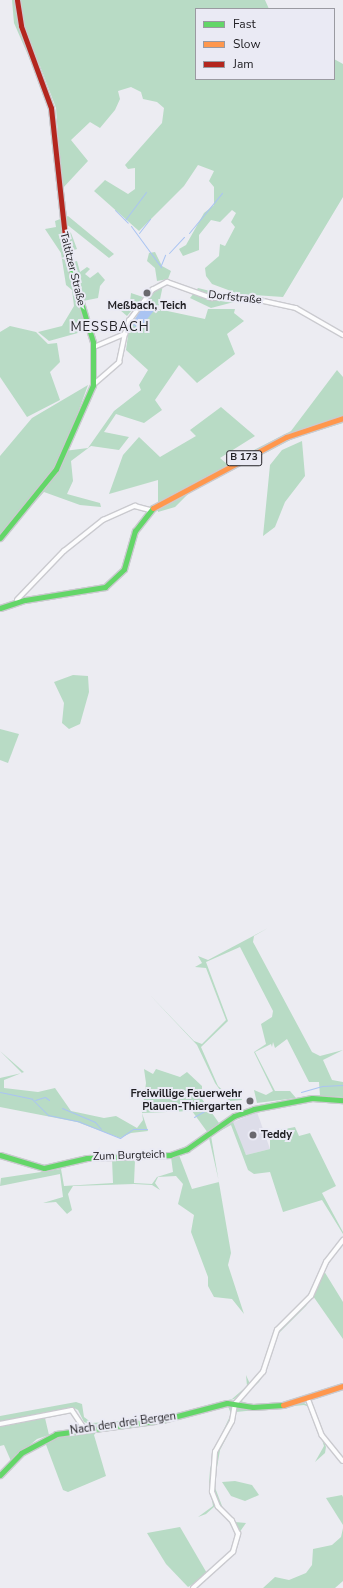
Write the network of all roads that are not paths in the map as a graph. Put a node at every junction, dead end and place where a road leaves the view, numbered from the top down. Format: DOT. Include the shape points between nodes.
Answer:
graph roads {
  1 [pos="17,0"];
  2 [pos="125,334"];
  3 [pos="343,335"];
  4 [pos="94,348"];
  5 [pos="93,385"];
  6 [pos="343,418"];
  7 [pos="150,510"];
  8 [pos="0,538"];
  9 [pos="16,602"];
  10 [pos="0,608"];
  11 [pos="343,1100"];
  12 [pos="0,1156"];
  13 [pos="343,1240"];
  14 [pos="343,1386"];
  15 [pos="309,1401"];
  16 [pos="235,1404"];
  17 [pos="0,1424"];
  18 [pos="84,1428"];
  19 [pos="343,1461"];
  20 [pos="0,1475"];
  21 [pos="193,1588"];
  1 -- 4 [label="street, Taltitzer Straße" via="21,26 50,108 64,245"];
  2 -- 3 [label="street, Dorfstraße" via="129,321 152,290 167,282 212,298 250,298 296,308"];
  2 -- 4 [label="street"];
  2 -- 5 [label="street, Dorfstraße" via="118,362"];
  4 -- 5 [label="street, Taltitzer Straße"];
  5 -- 8 [label="street, Taltitzer Straße" via="56,469"];
  6 -- 7 [label="street, B 173" via="286,436"];
  7 -- 9 [label="street" via="135,506 102,520 64,551"];
  7 -- 9 [label="street, B 173" via="139,522 124,569 112,583 99,589"];
  9 -- 10 [label="street, B 173"];
  11 -- 12 [label="street, Zum Burgteich" via="312,1098 254,1109 234,1116 188,1149 170,1155 87,1158 49,1168"];
  13 -- 16 [label="street" via="326,1262 311,1296 276,1330 263,1372"];
  14 -- 15 [label="street, Nach den drei Bergen"];
  15 -- 16 [label="street, Nach den drei Bergen" via="268,1407"];
  15 -- 19 [label="street" via="322,1435"];
  16 -- 18 [label="street, Nach den drei Bergen" via="162,1420"];
  16 -- 21 [label="street" via="232,1421 215,1452 212,1492 238,1534 233,1552"];
  17 -- 18 [label="street" via="72,1410"];
  18 -- 20 [label="street, Nach den drei Bergen" via="37,1441"];
}
